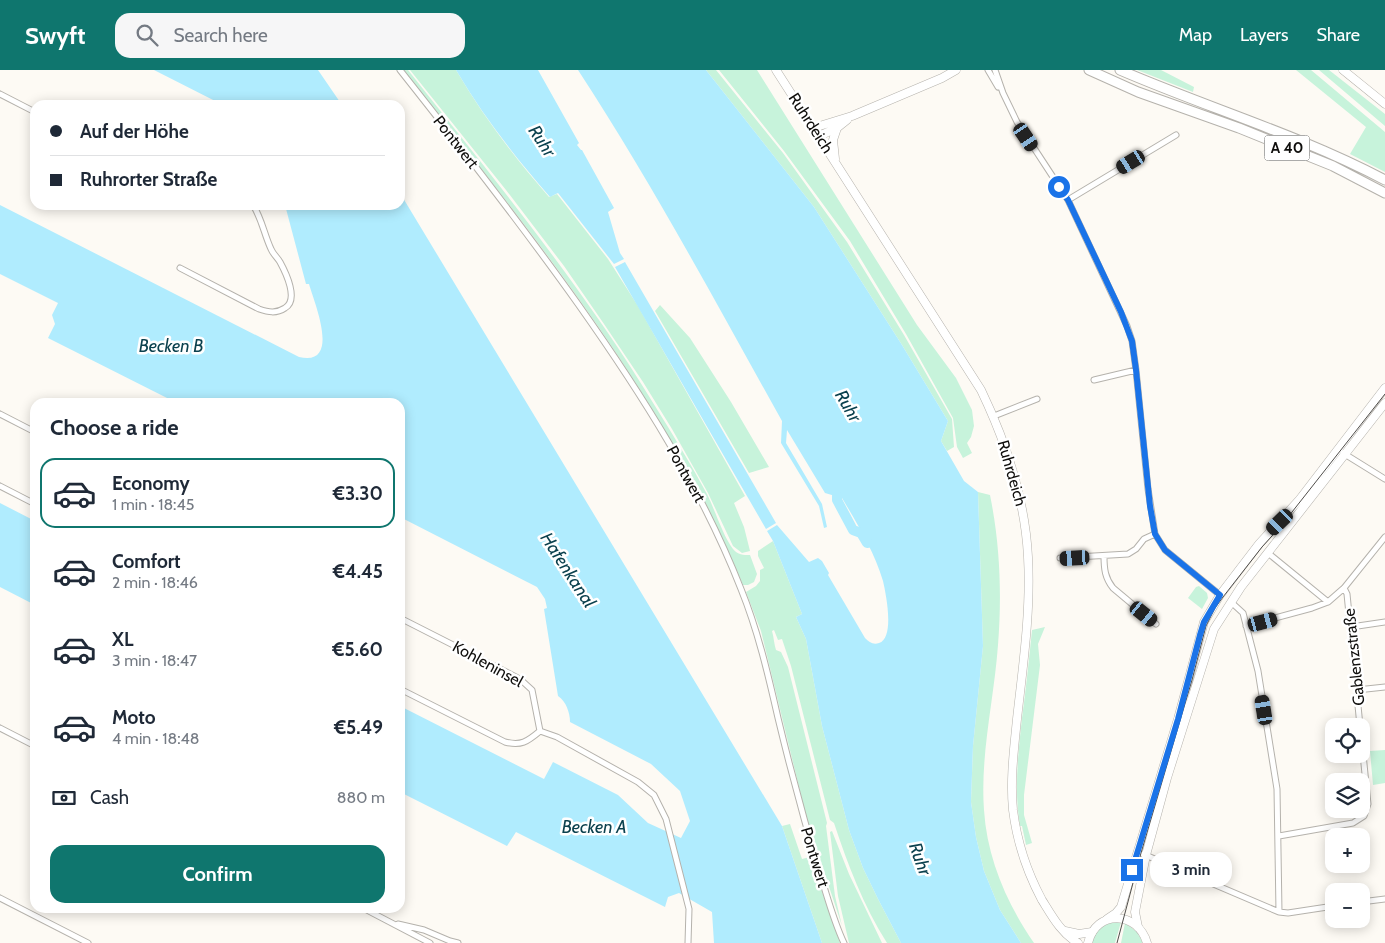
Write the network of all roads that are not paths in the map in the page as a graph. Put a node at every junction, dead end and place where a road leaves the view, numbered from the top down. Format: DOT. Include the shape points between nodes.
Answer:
graph roads {
  1 [pos="400,70"];
  2 [pos="776,70"];
  3 [pos="956,70"];
  4 [pos="988,70"];
  5 [pos="995,70"];
  6 [pos="1089,70"];
  7 [pos="1120,70"];
  8 [pos="1343,70"];
  9 [pos="0,94"];
  10 [pos="1003,94"];
  11 [pos="1385,104"];
  12 [pos="30,109"];
  13 [pos="850,118"];
  14 [pos="813,128"];
  15 [pos="837,128"];
  16 [pos="1176,135"];
  17 [pos="819,136"];
  18 [pos="835,160"];
  19 [pos="1385,180"];
  20 [pos="1385,193"];
  21 [pos="1068,200"];
  22 [pos="256,210"];
  23 [pos="180,268"];
  24 [pos="1136,370"];
  25 [pos="1094,380"];
  26 [pos="1385,388"];
  27 [pos="1037,399"];
  28 [pos="1385,403"];
  29 [pos="0,414"];
  30 [pos="994,416"];
  31 [pos="30,429"];
  32 [pos="1341,452"];
  33 [pos="1385,479"];
  34 [pos="0,486"];
  35 [pos="30,501"];
  36 [pos="1155,534"];
  37 [pos="1385,537"];
  38 [pos="1268,553"];
  39 [pos="1104,556"];
  40 [pos="1060,558"];
  41 [pos="1344,588"];
  42 [pos="1220,595"];
  43 [pos="1231,602"];
  44 [pos="1328,602"];
  45 [pos="405,621"];
  46 [pos="1385,622"];
  47 [pos="1156,624"];
  48 [pos="1246,626"];
  49 [pos="1351,626"];
  50 [pos="1385,687"];
  51 [pos="1357,690"];
  52 [pos="405,692"];
  53 [pos="1359,718"];
  54 [pos="0,728"];
  55 [pos="540,731"];
  56 [pos="30,743"];
  57 [pos="1364,763"];
  58 [pos="1279,836"];
  59 [pos="1142,854"];
  60 [pos="0,898"];
  61 [pos="1385,899"];
  62 [pos="1370,901"];
  63 [pos="1325,907"];
  64 [pos="1278,912"];
  65 [pos="372,913"];
  66 [pos="1107,919"];
  67 [pos="390,923"];
  68 [pos="1061,928"];
  69 [pos="1138,928"];
  70 [pos="1092,932"];
  71 [pos="1148,942"];
  72 [pos="88,943"];
  73 [pos="430,943"];
  74 [pos="458,943"];
  75 [pos="688,943"];
  76 [pos="844,943"];
  77 [pos="1078,943"];
  78 [pos="1088,943"];
  1 -- 76 [label="street, Pontwert" via="597,330 631,380 714,525 757,632 804,821"];
  2 -- 14 [label="main road, Ruhrdeich"];
  3 -- 13 [label="main road"];
  4 -- 10 [label="street"];
  5 -- 10 [label="street"];
  6 -- 20 [label="highway, A 40" via="1138,92 1333,166"];
  7 -- 19 [label="highway, A 40" via="1297,138"];
  8 -- 11 [label="main road"];
  9 -- 12 [label="street"];
  10 -- 21 [label="street" via="1017,122"];
  13 -- 14 [label="main road"];
  13 -- 15 [label="main road"];
  14 -- 17 [label="main road, Ruhrdeich"];
  15 -- 17 [label="main road"];
  15 -- 18 [label="main road" via="833,140"];
  16 -- 21 [label="street"];
  17 -- 18 [label="main road, Ruhrdeich"];
  18 -- 30 [label="main road, Ruhrdeich" via="981,390"];
  21 -- 24 [label="street" via="1124,318 1132,341"];
  22 -- 23 [label="street" via="291,290 288,307 271,313"];
  24 -- 25 [label="street"];
  24 -- 36 [label="street"];
  26 -- 32 [label="main road"];
  27 -- 30 [label="street"];
  28 -- 32 [label="main road"];
  29 -- 31 [label="street"];
  30 -- 68 [label="main road, Ruhrdeich" via="1018,489 1028,556 1029,595 1015,742 1013,810 1026,865 1037,890"];
  32 -- 33 [label="street"];
  32 -- 38 [label="main road"];
  32 -- 42 [label="main road" via="1259,544"];
  34 -- 35 [label="street"];
  36 -- 39 [label="street" via="1144,539 1132,552"];
  36 -- 42 [label="street" via="1165,550"];
  37 -- 41 [label="street"];
  38 -- 43 [label="main road"];
  38 -- 44 [label="street"];
  39 -- 40 [label="street"];
  39 -- 47 [label="street" via="1104,571 1113,588"];
  41 -- 44 [label="street"];
  41 -- 49 [label="street, Gablenzstraße"];
  42 -- 43 [label="main road"];
  42 -- 59 [label="main road" via="1200,635"];
  43 -- 48 [label="street" via="1242,613"];
  43 -- 59 [label="main road" via="1210,637"];
  44 -- 48 [label="street"];
  45 -- 55 [label="street, Kohleninsel" via="520,679 532,690"];
  46 -- 49 [label="street"];
  48 -- 58 [label="street" via="1258,671 1278,789"];
  49 -- 51 [label="street, Gablenzstraße"];
  50 -- 51 [label="street"];
  51 -- 53 [label="street, Gablenzstraße"];
  52 -- 55 [label="street" via="505,742 517,745"];
  54 -- 56 [label="street"];
  55 -- 75 [label="street" via="638,782 654,795 669,828 688,908"];
  57 -- 58 [label="street" via="1368,804 1364,816 1353,823"];
  58 -- 64 [label="street"];
  59 -- 64 [label="street"];
  59 -- 66 [label="main road" via="1120,906"];
  59 -- 69 [label="main road" via="1134,912"];
  60 -- 72 [label="street"];
  61 -- 62 [label="street"];
  63 -- 64 [label="street"];
  65 -- 67 [label="street"];
  66 -- 69 [label="main road" via="1126,920"];
  66 -- 70 [label="main road"];
  67 -- 73 [label="street"];
  67 -- 74 [label="street" via="424,930"];
  68 -- 70 [label="main road" via="1074,934"];
  68 -- 77 [label="main road, Ruhrdeich"];
  69 -- 71 [label="main road"];
  70 -- 78 [label="main road"];
}
